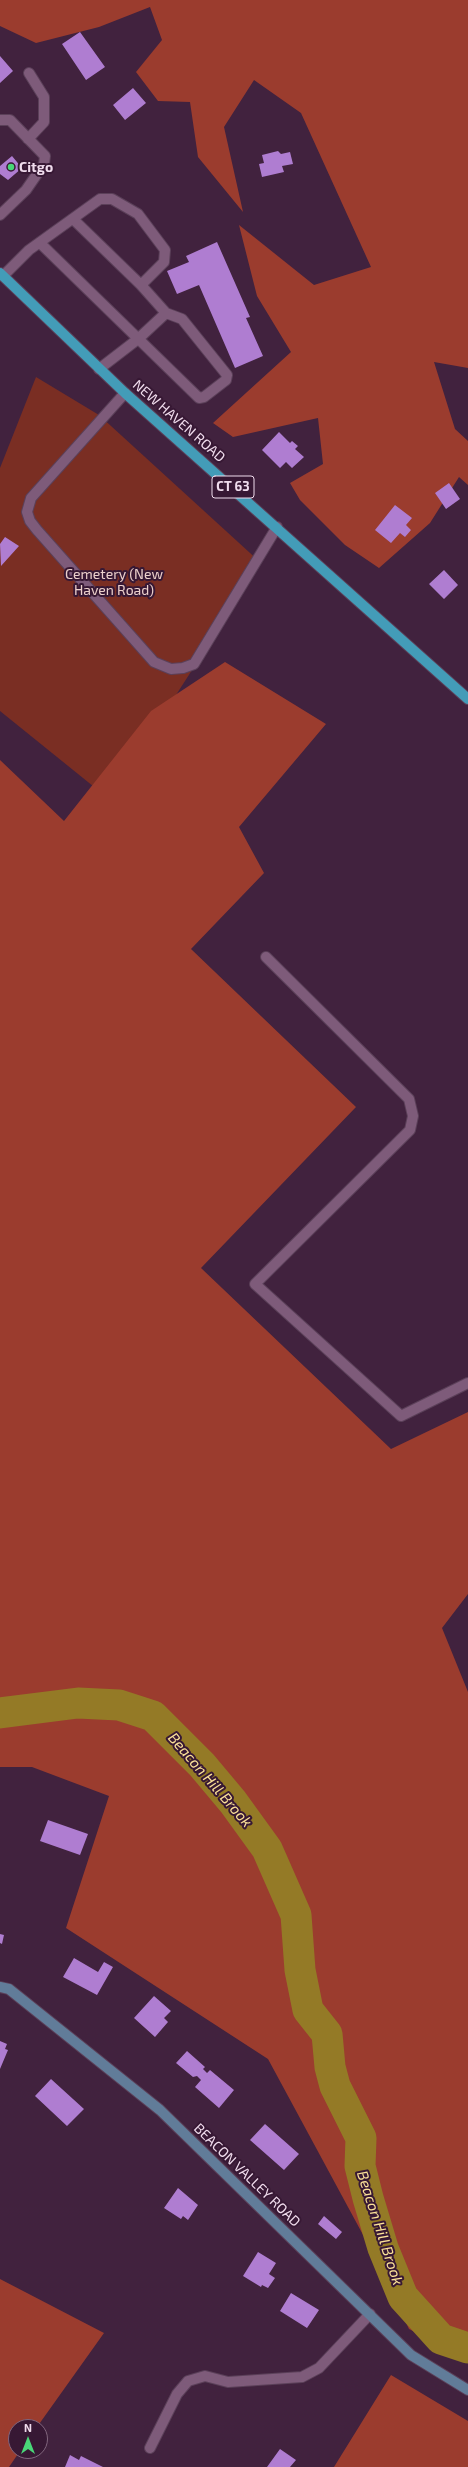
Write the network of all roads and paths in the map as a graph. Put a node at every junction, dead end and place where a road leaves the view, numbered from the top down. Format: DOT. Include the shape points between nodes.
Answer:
graph roads {
  1 [pos="29,73"];
  2 [pos="0,120"];
  3 [pos="28,139"];
  4 [pos="0,215"];
  5 [pos="73,219"];
  6 [pos="40,243"];
  7 [pos="1,274"];
  8 [pos="141,285"];
  9 [pos="166,313"];
  10 [pos="138,339"];
  11 [pos="100,368"];
  12 [pos="125,393"];
  13 [pos="277,527"];
  14 [pos="468,699"];
  15 [pos="266,957"];
  16 [pos="468,1383"];
  17 [pos="0,1988"];
  18 [pos="370,2314"];
  19 [pos="468,2390"];
  20 [pos="150,2448"];
  1 -- 3 [label="lane" via="44,97 44,122"];
  2 -- 3 [label="lane" via="10,120"];
  3 -- 4 [label="lane" via="45,156 44,164 26,190"];
  5 -- 6 [label="lane"];
  5 -- 8 [label="lane"];
  5 -- 8 [label="lane" via="100,199 112,199 138,214 165,250 164,262"];
  6 -- 7 [label="lane"];
  6 -- 10 [label="lane"];
  7 -- 11 [label="main road, NEW HAVEN ROAD / CT 63"];
  8 -- 9 [label="lane"];
  9 -- 10 [label="lane"];
  9 -- 10 [label="lane" via="182,319 227,375 226,380 199,398"];
  10 -- 11 [label="lane"];
  11 -- 12 [label="main road, NEW HAVEN ROAD / CT 63"];
  12 -- 13 [label="main road, NEW HAVEN ROAD / CT 63"];
  12 -- 13 [label="lane" via="31,498 27,512 37,530 154,662 171,669 194,664"];
  13 -- 14 [label="main road, NEW HAVEN ROAD / CT 63"];
  15 -- 16 [label="lane" via="409,1099 413,1116 410,1130 255,1284 401,1416"];
  17 -- 18 [label="street, BEACON VALLEY ROAD" via="9,1989 160,2110"];
  18 -- 19 [label="street, BEACON VALLEY ROAD" via="411,2354"];
  18 -- 20 [label="lane" via="319,2368 302,2377 228,2382 205,2376 188,2381 177,2394"];
}
